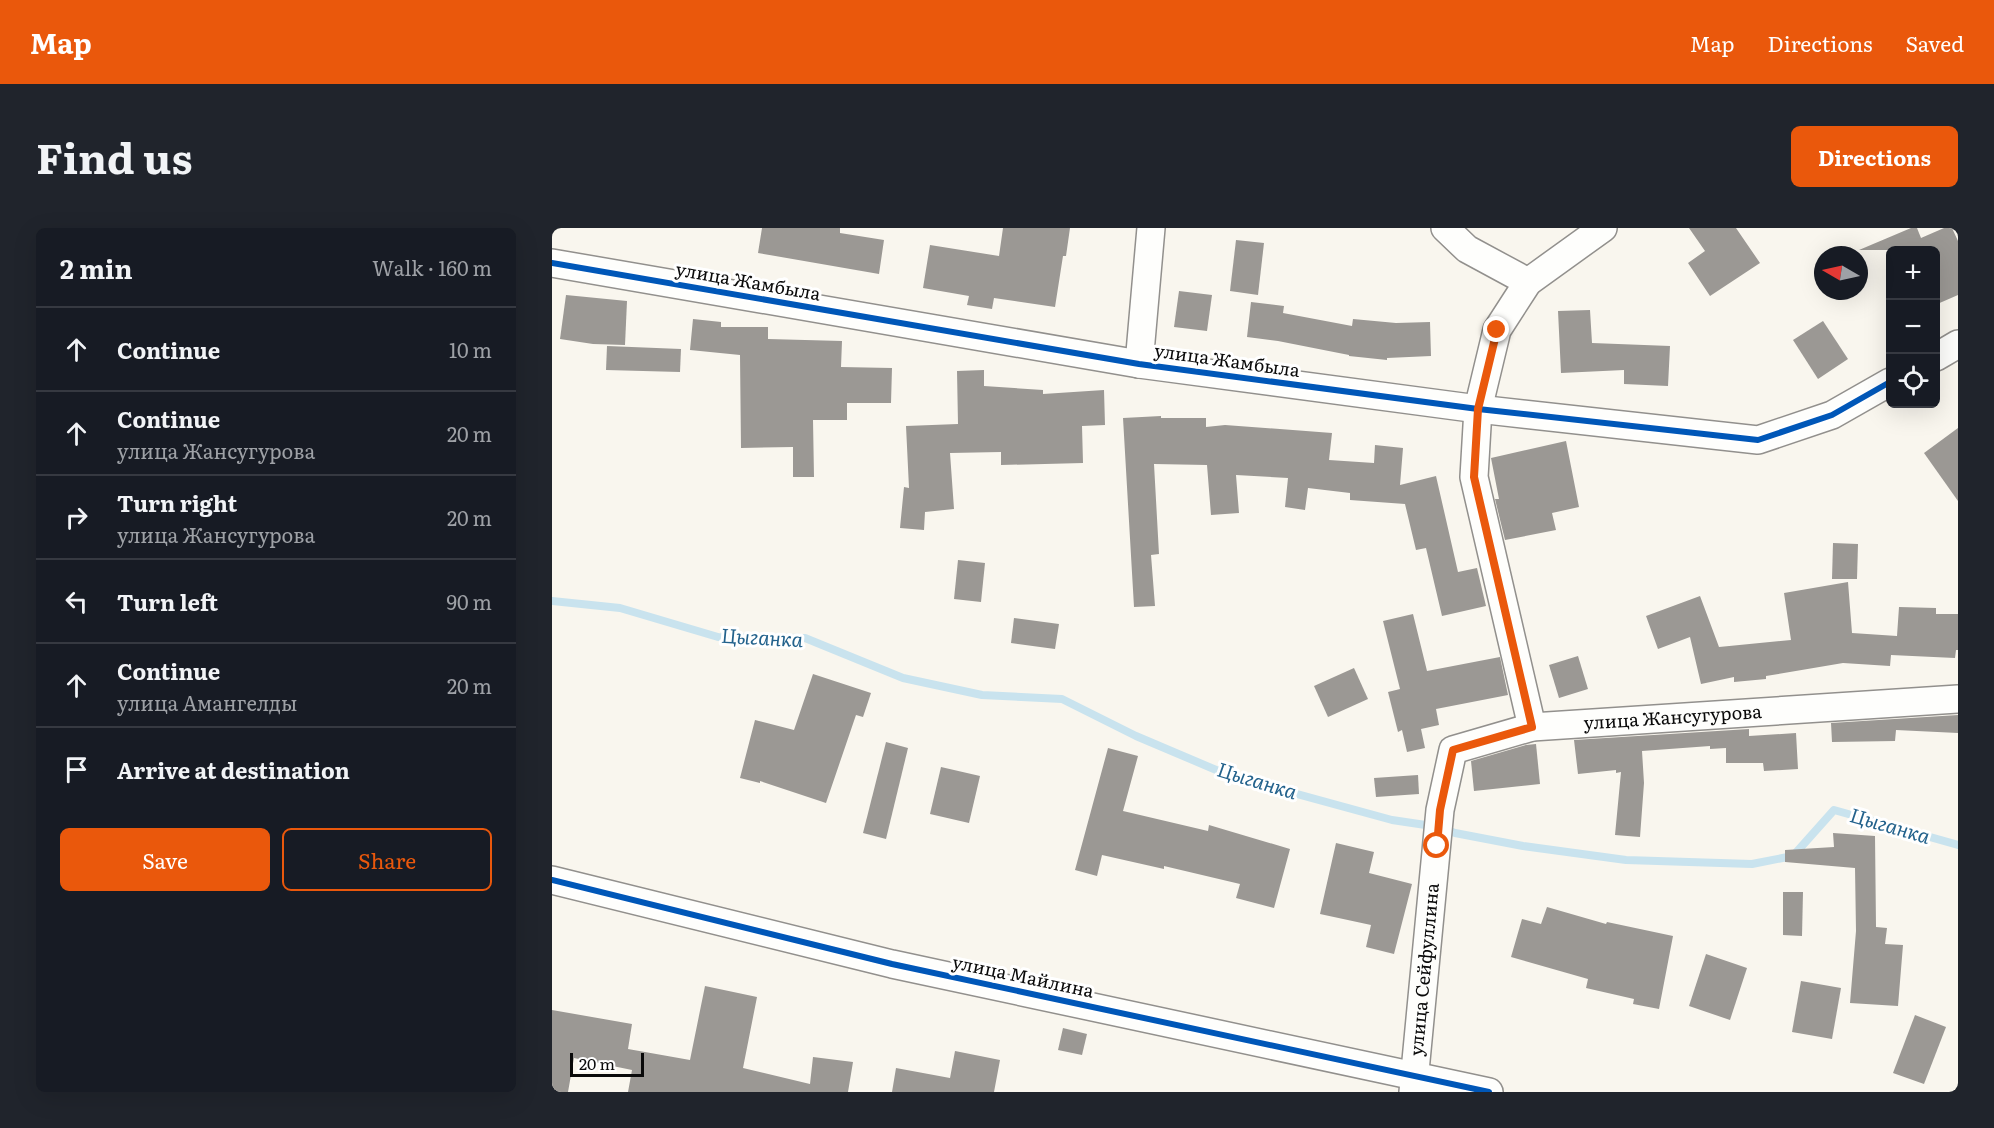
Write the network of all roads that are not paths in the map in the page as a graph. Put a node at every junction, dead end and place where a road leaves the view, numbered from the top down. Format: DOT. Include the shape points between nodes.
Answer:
graph roads {
  1 [pos="1151,228"];
  2 [pos="1445,228"];
  3 [pos="1603,228"];
  4 [pos="552,263"];
  5 [pos="1528,282"];
  6 [pos="1958,344"];
  7 [pos="1940,354"];
  8 [pos="1139,364"];
  9 [pos="1886,384"];
  10 [pos="1478,409"];
  11 [pos="1958,699"];
  12 [pos="1532,727"];
  13 [pos="1440,810"];
  14 [pos="552,880"];
  15 [pos="1414,1084"];
  16 [pos="1489,1092"];
  1 -- 8 [label="street"];
  2 -- 5 [label="street" via="1467,249"];
  3 -- 5 [label="street"];
  4 -- 8 [label="street, улица Жамбыла"];
  5 -- 10 [label="street" via="1497,330"];
  6 -- 7 [label="street"];
  8 -- 10 [label="street, улица Жамбыла"];
  9 -- 10 [label="street, улица Жамбыла" via="1832,416 1758,440"];
  10 -- 12 [label="street" via="1474,477"];
  11 -- 12 [label="street, улица Жансугурова"];
  12 -- 13 [label="street, улица Жансугурова" via="1453,750"];
  13 -- 15 [label="street, улица Сейфуллина"];
  14 -- 15 [label="street, улица Майлина" via="892,964"];
  15 -- 16 [label="street, улица Майлина"];
}
